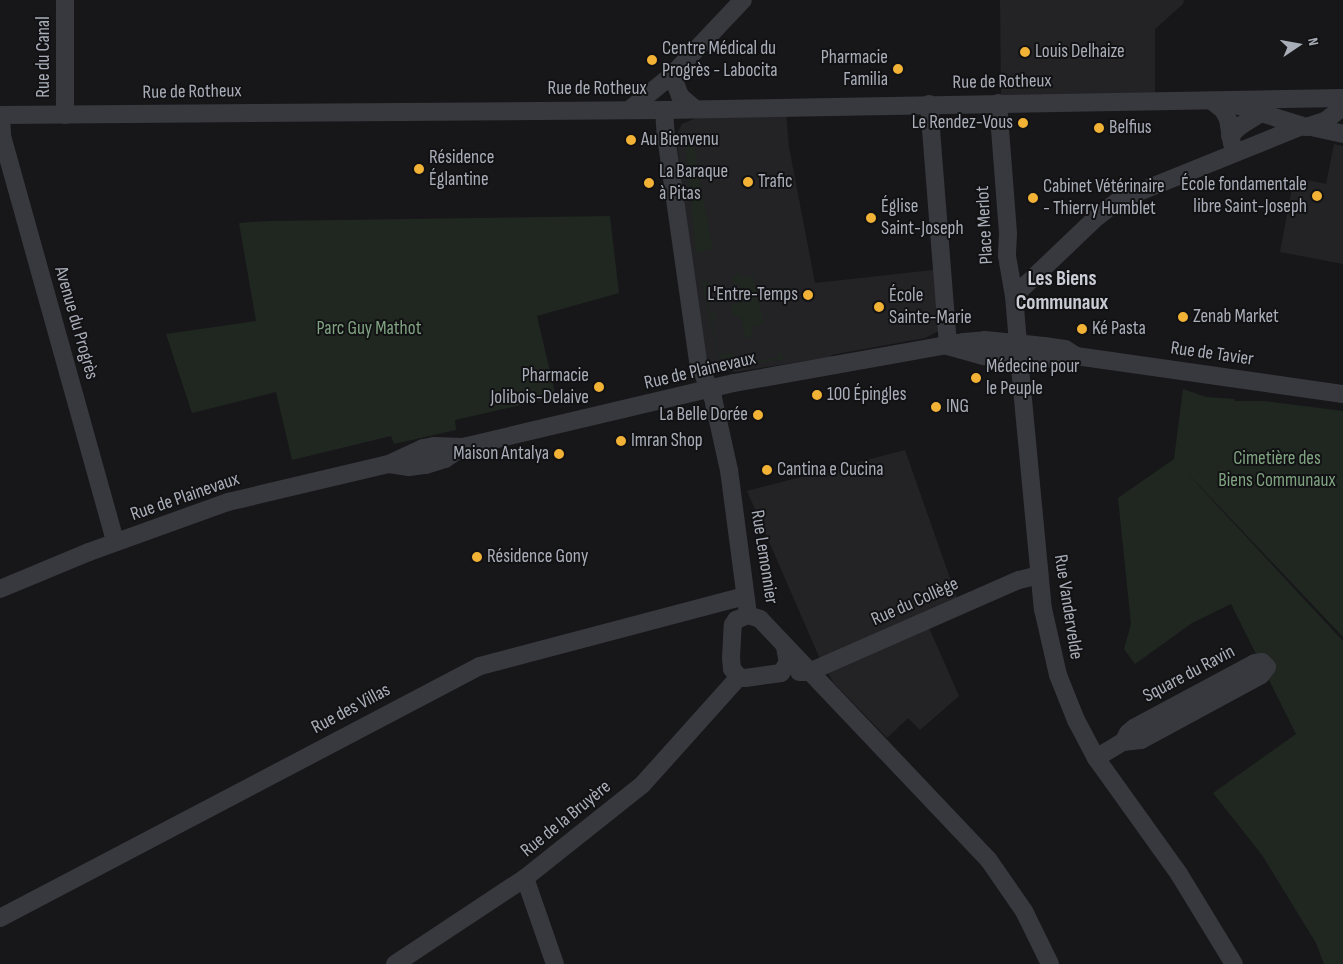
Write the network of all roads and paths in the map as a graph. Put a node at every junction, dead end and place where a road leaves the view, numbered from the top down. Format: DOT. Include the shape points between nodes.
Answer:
graph roads {
  1 [pos="65,0"];
  2 [pos="743,0"];
  3 [pos="669,81"];
  4 [pos="1343,98"];
  5 [pos="1284,100"];
  6 [pos="1218,101"];
  7 [pos="998,103"];
  8 [pos="929,104"];
  9 [pos="1343,106"];
  10 [pos="695,109"];
  11 [pos="629,110"];
  12 [pos="664,110"];
  13 [pos="1262,113"];
  14 [pos="1,115"];
  15 [pos="65,115"];
  16 [pos="1306,126"];
  17 [pos="1281,128"];
  18 [pos="1343,134"];
  19 [pos="1,136"];
  20 [pos="1230,136"];
  21 [pos="1242,150"];
  22 [pos="1014,296"];
  23 [pos="948,346"];
  24 [pos="1019,350"];
  25 [pos="1076,356"];
  26 [pos="710,390"];
  27 [pos="1343,394"];
  28 [pos="115,542"];
  29 [pos="1039,575"];
  30 [pos="0,589"];
  31 [pos="745,596"];
  32 [pos="748,615"];
  33 [pos="785,647"];
  34 [pos="809,672"];
  35 [pos="781,673"];
  36 [pos="739,677"];
  37 [pos="1123,742"];
  38 [pos="1096,758"];
  39 [pos="526,878"];
  40 [pos="0,918"];
  41 [pos="395,964"];
  42 [pos="556,964"];
  43 [pos="1050,964"];
  44 [pos="1234,964"];
  1 -- 15 [label="street, Rue du Canal"];
  2 -- 3 [label="street"];
  3 -- 10 [label="street"];
  3 -- 11 [label="street"];
  3 -- 12 [label="street, Rue Lemonnier" via="657,100"];
  4 -- 5 [label="street, Rue de Rotheux"];
  5 -- 6 [label="street, Rue de Rotheux"];
  5 -- 13 [label="street"];
  5 -- 17 [label="street" via="1287,112"];
  6 -- 7 [label="street, Rue de Rotheux"];
  6 -- 13 [label="street"];
  6 -- 20 [label="street" via="1228,119"];
  7 -- 8 [label="street, Rue de Rotheux"];
  7 -- 22 [label="street, Place Merlot" via="1007,256"];
  8 -- 10 [label="street, Rue de Rotheux"];
  8 -- 23 [label="street"];
  9 -- 16 [label="street" via="1332,117"];
  10 -- 12 [label="street, Rue de Rotheux"];
  11 -- 12 [label="street, Rue de Rotheux"];
  11 -- 15 [label="street, Rue de Rotheux"];
  12 -- 26 [label="street, Rue Lemonnier" via="698,361"];
  13 -- 17 [label="street"];
  13 -- 20 [label="street"];
  14 -- 15 [label="street, Rue de Rotheux"];
  14 -- 19 [label="street, Avenue du Progrès"];
  16 -- 17 [label="street"];
  16 -- 18 [label="street"];
  17 -- 21 [label="street"];
  19 -- 28 [label="street, Avenue du Progrès"];
  20 -- 21 [label="street" via="1234,146"];
  21 -- 22 [label="street" via="1119,200"];
  22 -- 24 [label="street, Place Merlot"];
  23 -- 24 [label="street, Rue de Plainevaux" via="979,340"];
  23 -- 24 [label="street, Rue de Plainevaux" via="990,356"];
  23 -- 26 [label="street, Rue de Plainevaux" via="885,354"];
  24 -- 25 [label="street, Rue de Tavier" via="1065,359"];
  24 -- 25 [label="street, Rue de Tavier" via="1036,351 1044,346 1065,349"];
  24 -- 29 [label="street, Rue Vandervelde"];
  25 -- 27 [label="street, Rue de Tavier"];
  26 -- 28 [label="street, Rue de Plainevaux" via="463,447 445,459 426,465 389,464 244,498"];
  26 -- 31 [label="street, Rue Lemonnier" via="734,497"];
  28 -- 30 [label="street, Rue de Plainevaux"];
  29 -- 34 [label="street, Rue du Collège" via="1019,580"];
  29 -- 38 [label="street, Rue Vandervelde" via="1047,633 1058,675"];
  31 -- 32 [label="street, Rue Lemonnier"];
  31 -- 40 [label="street, Rue des Villas" via="480,666"];
  32 -- 33 [label="street, Rue Lemonnier" via="765,623"];
  32 -- 36 [label="street" via="736,620 731,631 732,669"];
  33 -- 34 [label="street, Rue Lemonnier"];
  33 -- 35 [label="street" via="788,662"];
  34 -- 35 [label="street"];
  34 -- 43 [label="street, Rue Lemonnier" via="988,859 1020,904"];
  35 -- 36 [label="street"];
  36 -- 39 [label="street, Rue de la Bruyère" via="642,785"];
  37 -- 37 [label="street, Square du Ravin" via="1141,740 1261,675 1267,667 1262,662 1255,663 1134,728"];
  37 -- 38 [label="street, Square du Ravin"];
  38 -- 44 [label="street, Rue Vandervelde" via="1179,874"];
  39 -- 41 [label="street, Rue de la Bruyère"];
  39 -- 42 [label="street"];
}
